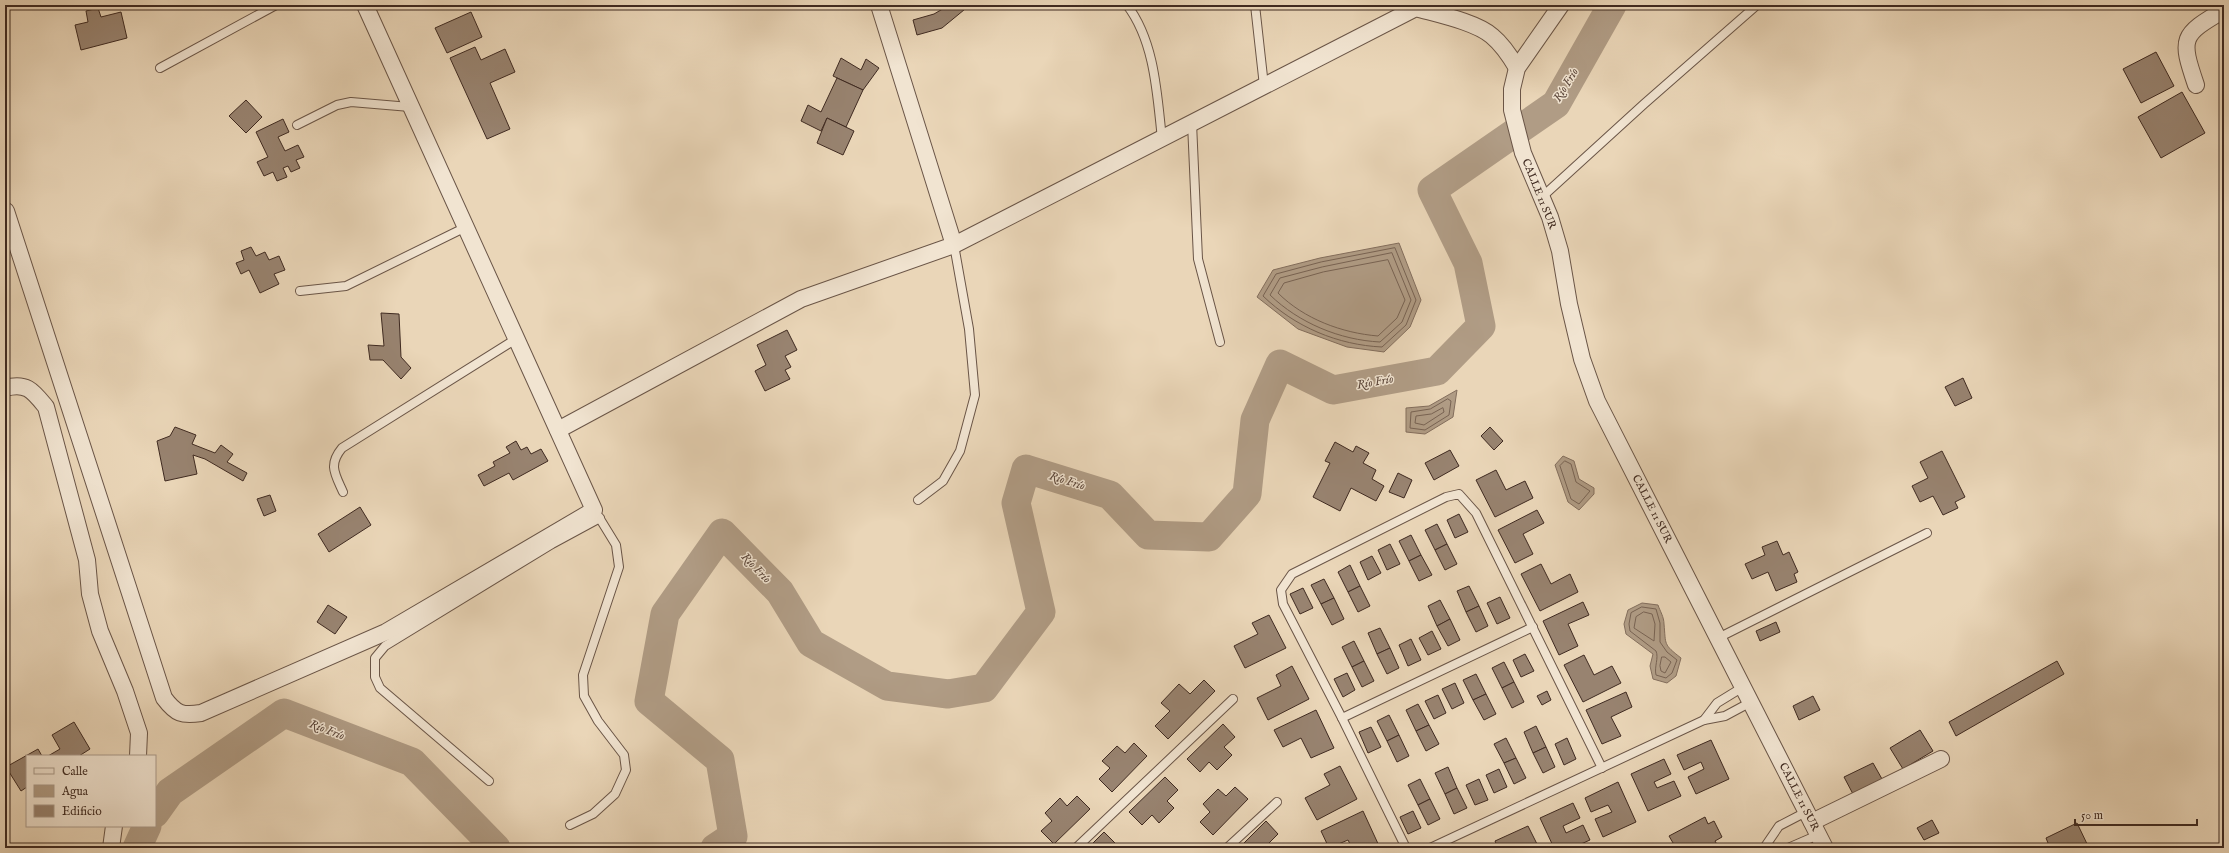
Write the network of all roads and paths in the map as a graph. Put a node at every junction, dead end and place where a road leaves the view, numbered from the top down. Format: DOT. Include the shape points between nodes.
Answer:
graph roads {
  1 [pos="276,5"];
  2 [pos="365,5"];
  3 [pos="879,5"];
  4 [pos="1127,5"];
  5 [pos="1255,5"];
  6 [pos="1561,5"];
  7 [pos="1757,5"];
  8 [pos="1416,7"];
  9 [pos="2224,10"];
  10 [pos="160,68"];
  11 [pos="1518,68"];
  12 [pos="2196,85"];
  13 [pos="1264,86"];
  14 [pos="410,107"];
  15 [pos="1192,123"];
  16 [pos="297,125"];
  17 [pos="1162,138"];
  18 [pos="1542,197"];
  19 [pos="6,211"];
  20 [pos="466,227"];
  21 [pos="954,245"];
  22 [pos="300,291"];
  23 [pos="516,339"];
  24 [pos="1220,342"];
  25 [pos="5,388"];
  26 [pos="558,430"];
  27 [pos="343,492"];
  28 [pos="918,500"];
  29 [pos="597,514"];
  30 [pos="1927,532"];
  31 [pos="1533,627"];
  32 [pos="1718,638"];
  33 [pos="1742,687"];
  34 [pos="1233,699"];
  35 [pos="1750,702"];
  36 [pos="1342,718"];
  37 [pos="1704,720"];
  38 [pos="138,755"];
  39 [pos="1941,759"];
  40 [pos="1602,768"];
  41 [pos="489,781"];
  42 [pos="1277,802"];
  43 [pos="570,825"];
  44 [pos="114,827"];
  45 [pos="1815,829"];
  46 [pos="111,848"];
  47 [pos="1076,848"];
  48 [pos="1227,848"];
  49 [pos="1406,848"];
  50 [pos="1430,848"];
  51 [pos="1764,848"];
  52 [pos="1788,848"];
  1 -- 10 [label="lane"];
  2 -- 14 [label="street"];
  3 -- 21 [label="street"];
  4 -- 17 [label="lane" via="1147,47 1154,75"];
  5 -- 13 [label="lane"];
  6 -- 11 [label="street, CALLE 11 SUR"];
  7 -- 18 [label="lane"];
  8 -- 11 [label="street" via="1461,20 1491,35 1506,50"];
  8 -- 13 [label="street"];
  9 -- 12 [label="street" via="2196,26 2186,41 2186,56"];
  11 -- 18 [label="street, CALLE 11 SUR" via="1512,89 1512,110 1523,153"];
  13 -- 15 [label="street"];
  14 -- 16 [label="lane" via="351,102 337,105"];
  14 -- 20 [label="street"];
  15 -- 17 [label="street"];
  15 -- 24 [label="lane" via="1198,259"];
  17 -- 21 [label="street"];
  18 -- 32 [label="street, CALLE 11 SUR" via="1560,251 1582,359 1597,401"];
  19 -- 29 [label="street" via="164,698 172,709 186,716 201,712 386,632"];
  20 -- 22 [label="lane" via="346,286"];
  20 -- 23 [label="street"];
  21 -- 26 [label="street" via="801,299"];
  21 -- 28 [label="lane" via="969,329 975,394 960,452 943,481"];
  23 -- 26 [label="street"];
  23 -- 27 [label="lane" via="342,448 334,458 334,469"];
  25 -- 38 [label="street" via="17,385 33,390 46,407 87,560 90,594 100,631 139,733"];
  26 -- 29 [label="street"];
  29 -- 41 [label="lane" via="384,646 375,658 375,677 380,688"];
  29 -- 43 [label="lane" via="616,545 619,567 583,675 584,696 598,721 624,755 626,770 615,794 593,814"];
  30 -- 32 [label="lane"];
  31 -- 36 [label="lane"];
  31 -- 36 [label="lane" via="1476,513 1459,494 1446,497 1292,574 1281,590 1283,604"];
  31 -- 40 [label="lane"];
  32 -- 33 [label="street, CALLE 11 SUR"];
  33 -- 35 [label="street, CALLE 11 SUR"];
  33 -- 37 [label="lane" via="1717,703"];
  34 -- 47 [label="lane"];
  35 -- 37 [label="lane" via="1725,716"];
  35 -- 45 [label="street, CALLE 11 SUR"];
  36 -- 49 [label="lane"];
  37 -- 40 [label="lane"];
  39 -- 45 [label="street"];
  40 -- 50 [label="lane"];
  42 -- 48 [label="lane"];
  44 -- 46 [label="street"];
  45 -- 51 [label="lane" via="1780,826"];
  45 -- 52 [label="lane"];
}
